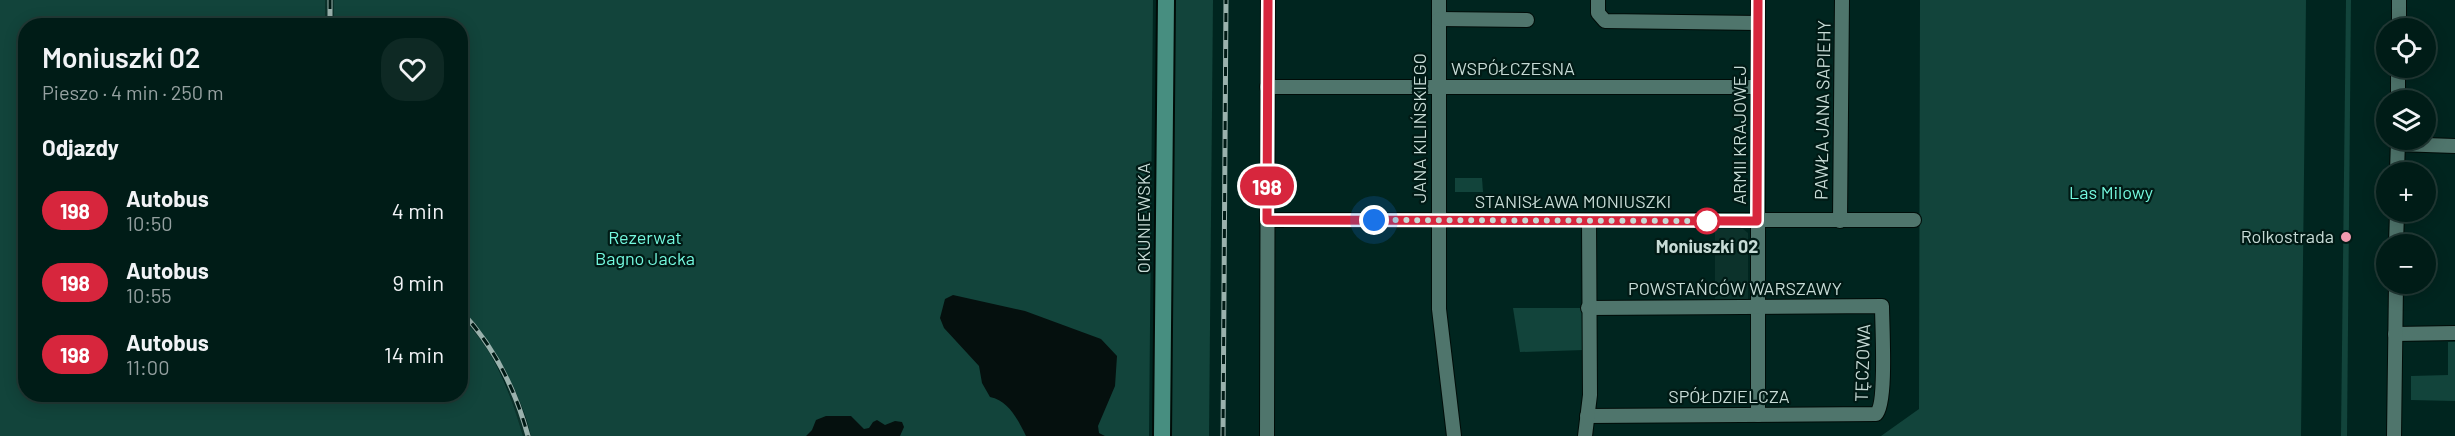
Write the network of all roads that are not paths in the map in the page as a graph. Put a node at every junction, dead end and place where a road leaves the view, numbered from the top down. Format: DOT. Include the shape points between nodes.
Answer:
graph roads {
  1 [pos="1166,0"];
  2 [pos="1268,0"];
  3 [pos="1439,0"];
  4 [pos="1598,0"];
  5 [pos="1758,0"];
  6 [pos="1842,0"];
  7 [pos="2399,0"];
  8 [pos="2399,18"];
  9 [pos="1439,19"];
  10 [pos="1527,20"];
  11 [pos="1758,23"];
  12 [pos="1267,87"];
  13 [pos="1438,87"];
  14 [pos="1758,87"];
  15 [pos="2436,145"];
  16 [pos="2455,146"];
  17 [pos="1267,220"];
  18 [pos="1438,220"];
  19 [pos="1589,220"];
  20 [pos="1914,220"];
  21 [pos="1757,221"];
  22 [pos="1840,221"];
  23 [pos="2396,294"];
  24 [pos="1882,306"];
  25 [pos="1758,307"];
  26 [pos="1588,308"];
  27 [pos="2455,333"];
  28 [pos="2395,334"];
  29 [pos="1758,415"];
  30 [pos="1872,415"];
  31 [pos="1587,416"];
  32 [pos="1162,436"];
  33 [pos="1267,436"];
  34 [pos="1454,436"];
  35 [pos="1585,436"];
  36 [pos="2394,436"];
  1 -- 32 [label="main road, OKUNIEWSKA"];
  2 -- 12 [label="street"];
  3 -- 9 [label="street, JANA KILIŃSKIEGO"];
  4 -- 11 [label="street" via="1598,13 1608,21"];
  5 -- 11 [label="street, ARMII KRAJOWEJ"];
  6 -- 22 [label="street, PAWŁA JANA SAPIEHY"];
  7 -- 8 [label="street"];
  9 -- 10 [label="street"];
  9 -- 13 [label="street, JANA KILIŃSKIEGO"];
  11 -- 14 [label="street, ARMII KRAJOWEJ"];
  12 -- 13 [label="street, WSPÓŁCZESNA"];
  12 -- 17 [label="street"];
  13 -- 14 [label="street, WSPÓŁCZESNA"];
  13 -- 18 [label="street, JANA KILIŃSKIEGO"];
  14 -- 21 [label="street, ARMII KRAJOWEJ"];
  15 -- 16 [label="street"];
  17 -- 18 [label="street, STANISŁAWA MONIUSZKI"];
  17 -- 33 [label="street"];
  18 -- 19 [label="street, STANISŁAWA MONIUSZKI"];
  18 -- 34 [label="street, JANA KILIŃSKIEGO" via="1439,309"];
  19 -- 21 [label="street, STANISŁAWA MONIUSZKI"];
  19 -- 26 [label="street"];
  20 -- 22 [label="street, STANISŁAWA MONIUSZKI"];
  21 -- 22 [label="street, STANISŁAWA MONIUSZKI"];
  21 -- 25 [label="street, ARMII KRAJOWEJ"];
  23 -- 28 [label="street"];
  24 -- 25 [label="street, POWSTAŃCÓW WARSZAWY"];
  24 -- 30 [label="street, TĘCZOWA" via="1881,405 1879,412"];
  25 -- 26 [label="street, POWSTAŃCÓW WARSZAWY"];
  25 -- 29 [label="street, ARMII KRAJOWEJ"];
  26 -- 31 [label="street"];
  27 -- 28 [label="street"];
  28 -- 36 [label="street"];
  29 -- 30 [label="street, SPÓŁDZIELCZA"];
  29 -- 31 [label="street, SPÓŁDZIELCZA"];
  31 -- 35 [label="street"];
}
